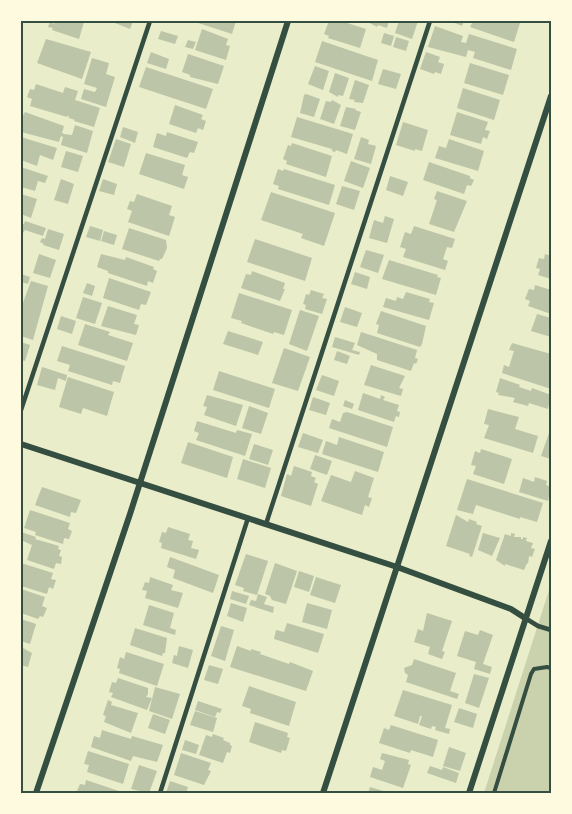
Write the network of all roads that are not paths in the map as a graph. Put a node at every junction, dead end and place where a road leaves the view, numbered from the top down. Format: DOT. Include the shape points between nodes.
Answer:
graph roads {
  1 [pos="150,21"];
  2 [pos="288,21"];
  3 [pos="430,21"];
  4 [pos="551,96"];
  5 [pos="21,411"];
  6 [pos="21,444"];
  7 [pos="140,483"];
  8 [pos="248,518"];
  9 [pos="266,524"];
  10 [pos="551,541"];
  11 [pos="397,567"];
  12 [pos="525,618"];
  13 [pos="551,630"];
  14 [pos="36,793"];
  15 [pos="160,793"];
  16 [pos="323,793"];
  17 [pos="469,793"];
  1 -- 5 [label="lane"];
  2 -- 7 [label="street"];
  3 -- 9 [label="lane"];
  4 -- 11 [label="street"];
  6 -- 7 [label="street"];
  7 -- 8 [label="street"];
  7 -- 14 [label="street"];
  8 -- 9 [label="street"];
  8 -- 15 [label="lane"];
  9 -- 11 [label="street"];
  10 -- 12 [label="street"];
  11 -- 12 [label="street" via="511,609"];
  11 -- 16 [label="street"];
  12 -- 13 [label="lane"];
  12 -- 17 [label="street"];
}
